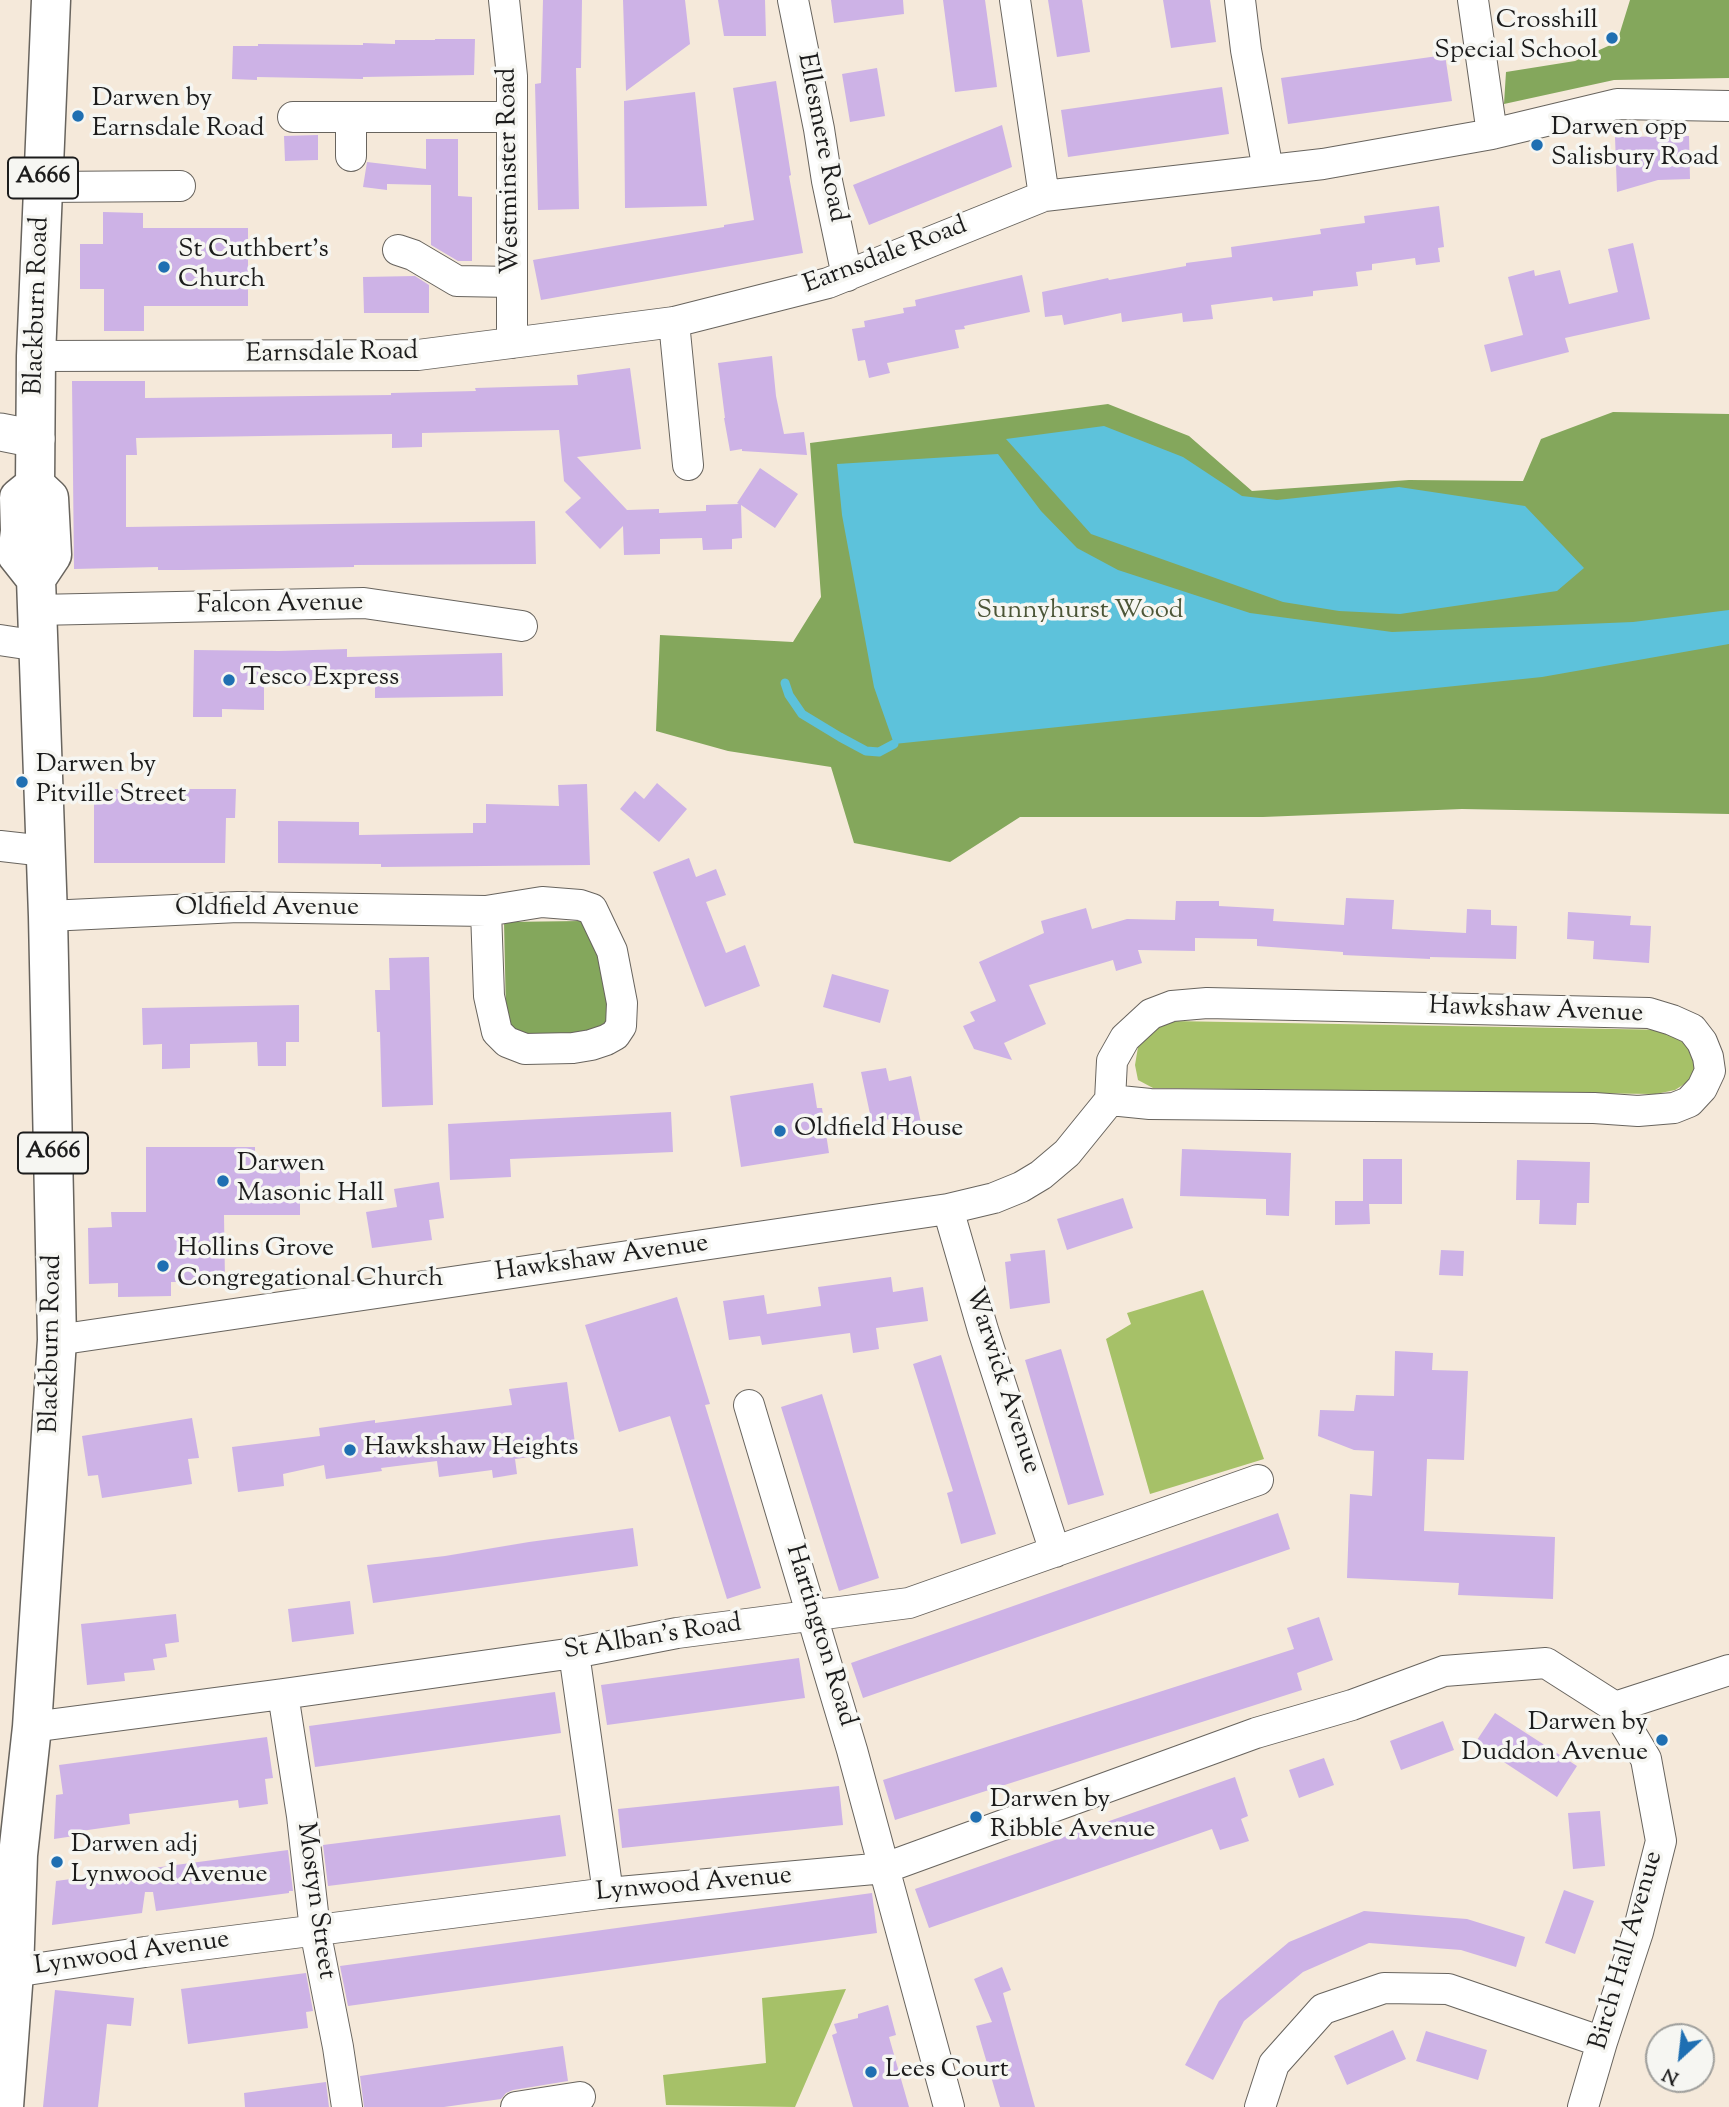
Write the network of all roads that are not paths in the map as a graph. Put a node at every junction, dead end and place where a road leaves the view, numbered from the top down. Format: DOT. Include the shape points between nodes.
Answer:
graph roads {
  1 [pos="51,0"];
  2 [pos="503,0"];
  3 [pos="793,0"];
  4 [pos="1015,0"];
  5 [pos="1240,0"];
  6 [pos="1474,0"];
  7 [pos="1729,106"];
  8 [pos="293,117"];
  9 [pos="351,117"];
  10 [pos="512,117"];
  11 [pos="1492,134"];
  12 [pos="351,156"];
  13 [pos="1268,170"];
  14 [pos="180,186"];
  15 [pos="43,187"];
  16 [pos="1044,196"];
  17 [pos="398,250"];
  18 [pos="847,276"];
  19 [pos="512,282"];
  20 [pos="674,322"];
  21 [pos="512,343"];
  22 [pos="36,356"];
  23 [pos="18,436"];
  24 [pos="688,465"];
  25 [pos="37,612"];
  26 [pos="522,626"];
  27 [pos="0,640"];
  28 [pos="0,846"];
  29 [pos="45,851"];
  30 [pos="486,911"];
  31 [pos="48,916"];
  32 [pos="1110,1100"];
  33 [pos="948,1209"];
  34 [pos="57,1340"];
  35 [pos="749,1405"];
  36 [pos="1258,1480"];
  37 [pos="1055,1552"];
  38 [pos="813,1615"];
  39 [pos="574,1653"];
  40 [pos="1729,1670"];
  41 [pos="284,1694"];
  42 [pos="1352,1705"];
  43 [pos="1615,1707"];
  44 [pos="32,1727"];
  45 [pos="885,1868"];
  46 [pos="608,1893"];
  47 [pos="315,1930"];
  48 [pos="7,1971"];
  49 [pos="1602,2042"];
  50 [pos="580,2096"];
  51 [pos="4,2107"];
  52 [pos="346,2107"];
  53 [pos="516,2107"];
  54 [pos="949,2107"];
  55 [pos="1260,2107"];
  56 [pos="1583,2107"];
  1 -- 15 [label="highway, Blackburn Road / A666"];
  2 -- 10 [label="street, Westminster Road"];
  3 -- 18 [label="street, Ellesmere Road"];
  4 -- 16 [label="street"];
  5 -- 13 [label="street"];
  6 -- 11 [label="street"];
  7 -- 11 [label="street, Earnsdale Road" via="1617,104"];
  8 -- 9 [label="street"];
  9 -- 10 [label="street"];
  9 -- 12 [label="street"];
  10 -- 19 [label="street, Westminster Road"];
  11 -- 13 [label="street, Earnsdale Road"];
  13 -- 16 [label="street, Earnsdale Road"];
  14 -- 15 [label="street"];
  15 -- 22 [label="highway, Blackburn Road / A666"];
  16 -- 18 [label="street, Earnsdale Road"];
  17 -- 19 [label="street" via="457,281"];
  18 -- 20 [label="street, Earnsdale Road"];
  19 -- 21 [label="street, Westminster Road"];
  20 -- 21 [label="street, Earnsdale Road"];
  20 -- 24 [label="street"];
  21 -- 22 [label="street, Earnsdale Road" via="418,355"];
  22 -- 23 [label="highway, Blackburn Road / A666"];
  23 -- 25 [label="highway, Blackburn Road / A666" via="35,485 49,498 51,555"];
  25 -- 26 [label="street, Falcon Avenue" via="365,603"];
  25 -- 27 [label="street, Falcon Avenue"];
  25 -- 29 [label="highway, Blackburn Road / A666"];
  28 -- 29 [label="street"];
  29 -- 31 [label="highway, Blackburn Road / A666"];
  30 -- 30 [label="street, Oldfield Avenue" via="489,996 502,1037 525,1049 573,1048 614,1035 621,1026 622,1003 612,951 592,909 542,902"];
  30 -- 31 [label="street, Oldfield Avenue" via="238,907"];
  31 -- 34 [label="highway, Blackburn Road / A666"];
  32 -- 32 [label="street, Hawkshaw Avenue" via="1112,1061 1125,1038 1151,1014 1172,1006 1207,1003 1649,1013 1692,1029 1702,1042 1710,1071 1689,1102 1638,1111"];
  32 -- 33 [label="street, Hawkshaw Avenue" via="1067,1153 1041,1175 994,1198"];
  33 -- 34 [label="street, Hawkshaw Avenue"];
  33 -- 37 [label="street, Warwick Avenue"];
  34 -- 44 [label="highway, Blackburn Road / A666"];
  35 -- 38 [label="street, Hartington Road"];
  36 -- 37 [label="street, St Alban's Road"];
  37 -- 38 [label="street, St Alban's Road" via="909,1604"];
  38 -- 39 [label="street, St Alban's Road" via="677,1633"];
  38 -- 45 [label="street, Hartington Road"];
  39 -- 41 [label="street, St Alban's Road"];
  39 -- 46 [label="street"];
  40 -- 43 [label="street"];
  41 -- 44 [label="street, St Alban's Road"];
  41 -- 47 [label="street, Mostyn Street"];
  42 -- 43 [label="street, Birch Hall Avenue" via="1444,1671 1546,1663"];
  42 -- 45 [label="street, Lynwood Avenue" via="1256,1733"];
  43 -- 49 [label="street, Birch Hall Avenue" via="1646,1759 1661,1841 1638,1932"];
  44 -- 48 [label="highway, Blackburn Road / A666"];
  45 -- 46 [label="street, Lynwood Avenue"];
  45 -- 54 [label="street, Hartington Road"];
  46 -- 47 [label="street, Lynwood Avenue"];
  47 -- 48 [label="street, Lynwood Avenue"];
  47 -- 52 [label="street, Mostyn Street"];
  48 -- 51 [label="highway, Blackburn Road / A666"];
  49 -- 55 [label="street" via="1448,1989 1384,1988 1323,2009 1274,2064"];
  49 -- 56 [label="street, Birch Hall Avenue"];
  50 -- 53 [label="street"];
}
